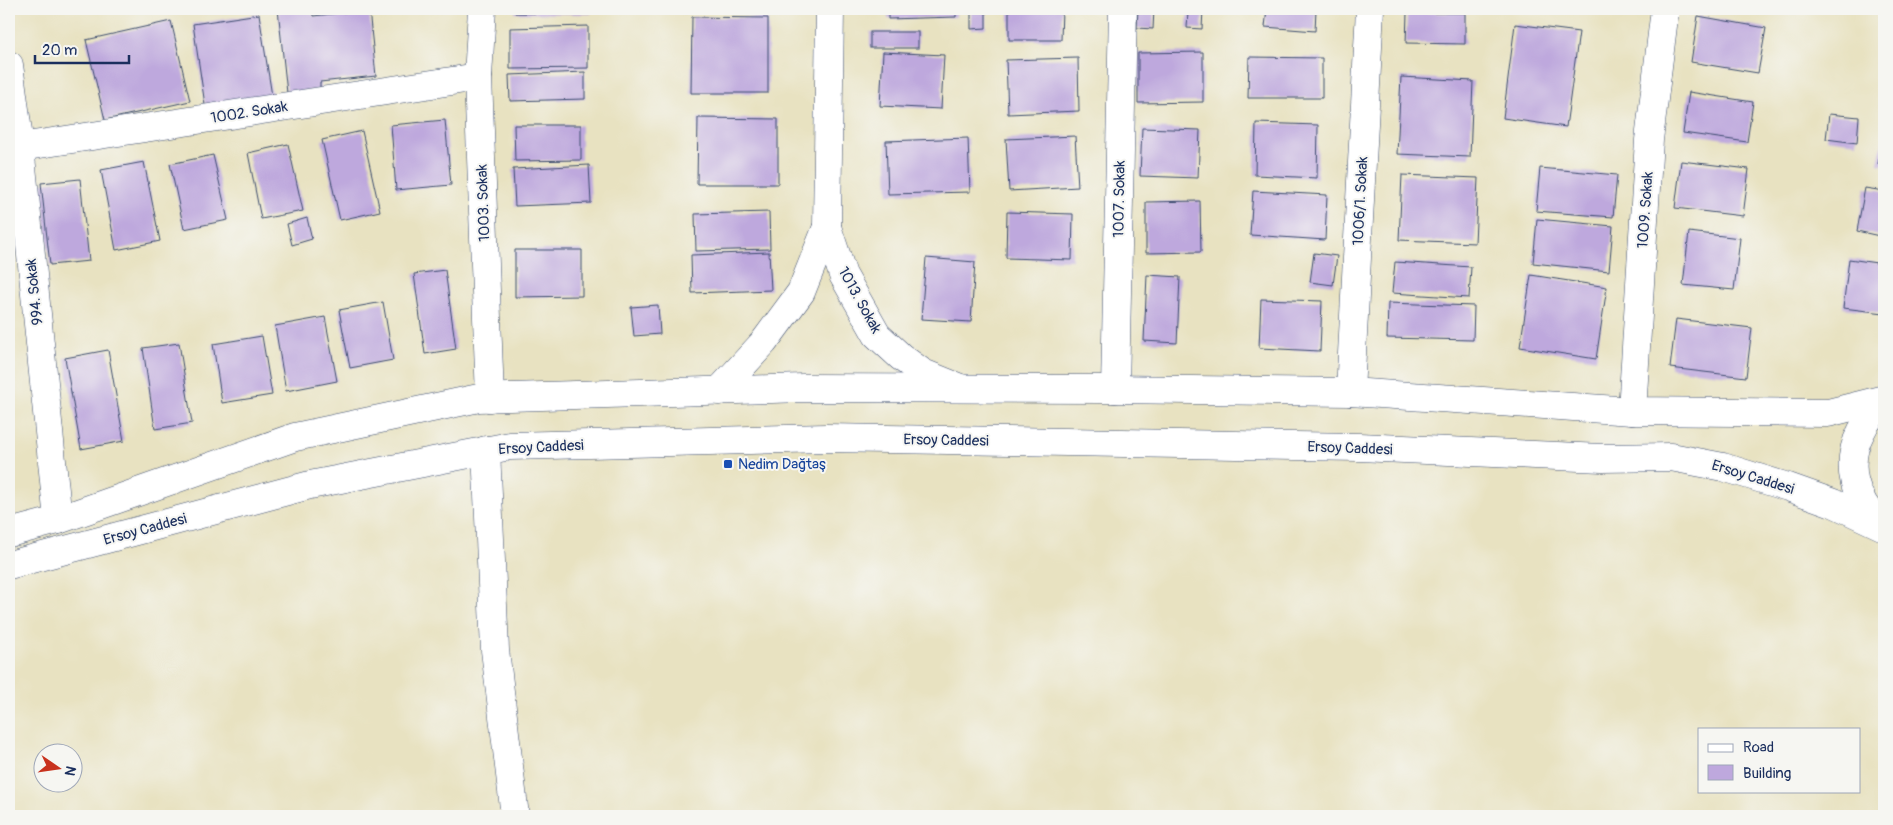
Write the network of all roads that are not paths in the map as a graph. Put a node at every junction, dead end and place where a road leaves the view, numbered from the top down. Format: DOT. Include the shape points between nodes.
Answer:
graph roads {
  1 [pos="482,9"];
  2 [pos="830,9"];
  3 [pos="1123,9"];
  4 [pos="1370,9"];
  5 [pos="1665,9"];
  6 [pos="9,65"];
  7 [pos="478,77"];
  8 [pos="20,147"];
  9 [pos="827,227"];
  10 [pos="962,389"];
  11 [pos="1115,390"];
  12 [pos="719,391"];
  13 [pos="1350,392"];
  14 [pos="490,398"];
  15 [pos="1884,399"];
  16 [pos="1884,405"];
  17 [pos="1632,411"];
  18 [pos="486,450"];
  19 [pos="58,520"];
  20 [pos="1884,527"];
  21 [pos="9,532"];
  22 [pos="9,565"];
  23 [pos="516,816"];
  1 -- 7 [label="main road, 1003. Sokak"];
  2 -- 9 [label="main road, 1013. Sokak"];
  3 -- 11 [label="main road, 1007. Sokak"];
  4 -- 13 [label="main road, 1006/1. Sokak"];
  5 -- 17 [label="main road, 1009. Sokak" via="1649,140"];
  6 -- 8 [label="main road, 994. Sokak"];
  7 -- 8 [label="main road, 1002. Sokak"];
  7 -- 14 [label="main road, 1003. Sokak"];
  8 -- 19 [label="main road, 994. Sokak"];
  9 -- 10 [label="main road, 1013. Sokak" via="843,275 877,335 923,373"];
  9 -- 12 [label="main road, 1013. Sokak" via="801,292 764,342"];
  10 -- 11 [label="main road"];
  10 -- 12 [label="main road"];
  11 -- 13 [label="main road"];
  12 -- 14 [label="main road"];
  13 -- 17 [label="main road"];
  14 -- 19 [label="main road" via="296,437"];
  15 -- 17 [label="main road" via="1828,413"];
  16 -- 20 [label="main road" via="1866,423 1856,441 1852,460 1853,480 1860,499"];
  18 -- 20 [label="main road, Ersoy Caddesi" via="510,446 826,438 1349,447 1602,458 1671,457 1723,466 1833,503"];
  18 -- 22 [label="main road, Ersoy Caddesi" via="310,485"];
  18 -- 23 [label="main road" via="495,650"];
  19 -- 21 [label="main road"];
}
